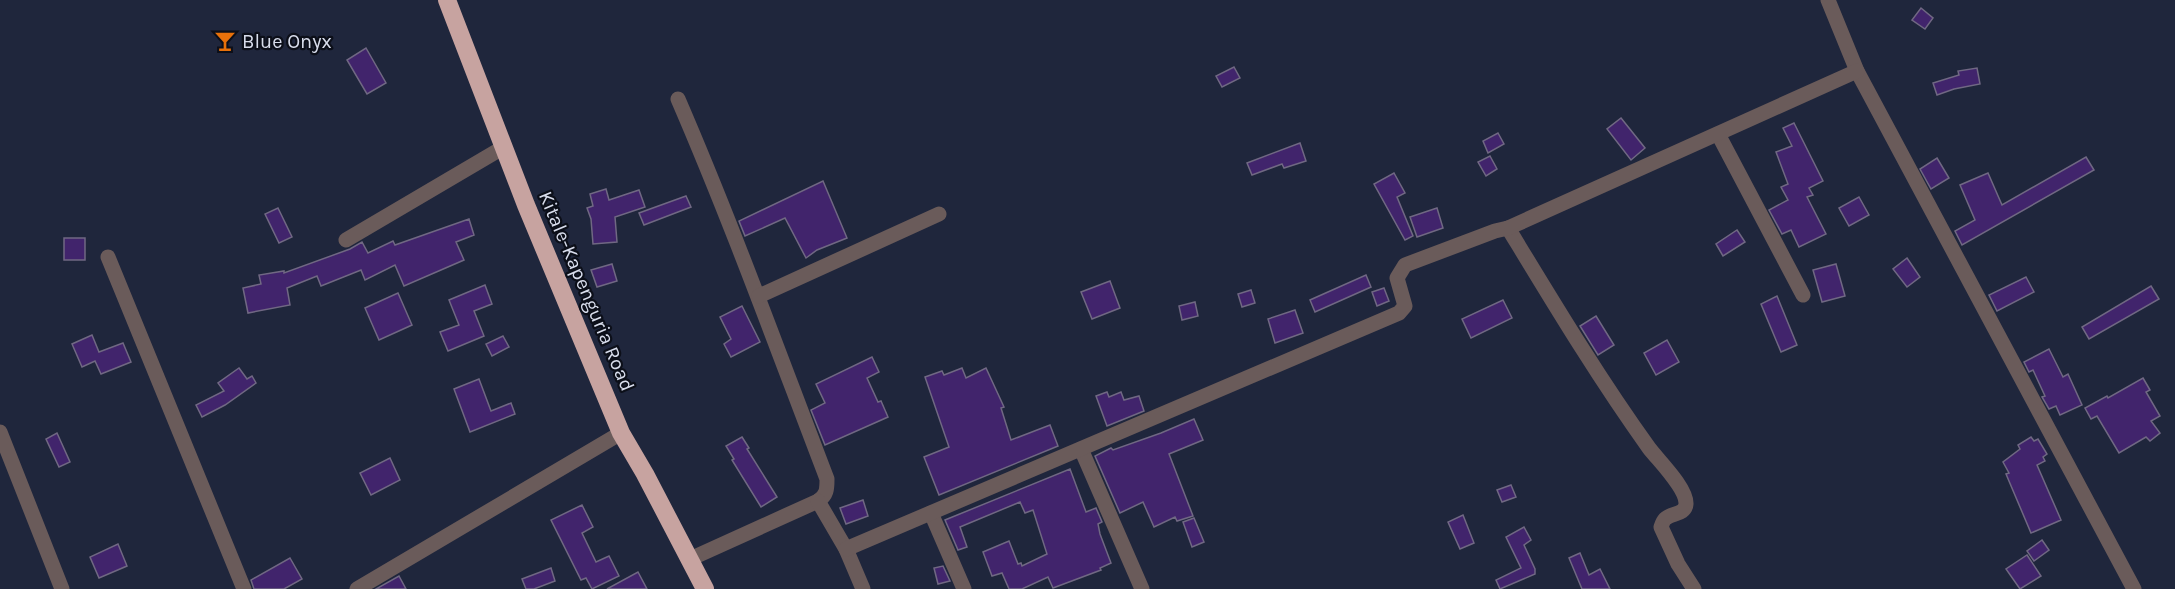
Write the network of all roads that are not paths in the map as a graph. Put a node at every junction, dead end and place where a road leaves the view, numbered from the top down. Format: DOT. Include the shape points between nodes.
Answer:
graph roads {
  1 [pos="447,0"];
  2 [pos="1828,0"];
  3 [pos="1857,71"];
  4 [pos="678,99"];
  5 [pos="1718,134"];
  6 [pos="504,147"];
  7 [pos="939,214"];
  8 [pos="1508,228"];
  9 [pos="346,240"];
  10 [pos="108,257"];
  11 [pos="1803,295"];
  12 [pos="759,296"];
  13 [pos="0,432"];
  14 [pos="621,433"];
  15 [pos="1081,449"];
  16 [pos="818,501"];
  17 [pos="930,513"];
  18 [pos="846,549"];
  19 [pos="690,559"];
  20 [pos="62,589"];
  21 [pos="244,589"];
  22 [pos="357,589"];
  23 [pos="705,589"];
  24 [pos="863,589"];
  25 [pos="964,589"];
  26 [pos="1142,589"];
  27 [pos="1694,589"];
  28 [pos="2134,589"];
  1 -- 6 [label="highway, Kitale-Kapenguria Road"];
  2 -- 3 [label="street"];
  3 -- 5 [label="street"];
  3 -- 28 [label="street"];
  4 -- 12 [label="street"];
  5 -- 8 [label="street"];
  5 -- 11 [label="street"];
  6 -- 9 [label="street"];
  6 -- 14 [label="highway, Kitale-Kapenguria Road"];
  7 -- 12 [label="street"];
  8 -- 15 [label="street" via="1405,265 1397,278 1405,306 1399,313"];
  8 -- 27 [label="street" via="1572,333 1683,493 1686,507 1665,519 1661,527"];
  10 -- 21 [label="street"];
  12 -- 16 [label="street" via="827,478 827,491"];
  13 -- 20 [label="street"];
  14 -- 19 [label="highway, Kitale-Kapenguria Road"];
  14 -- 22 [label="street"];
  15 -- 17 [label="street"];
  15 -- 26 [label="street"];
  16 -- 18 [label="street"];
  16 -- 19 [label="street"];
  17 -- 18 [label="street"];
  17 -- 25 [label="street"];
  18 -- 24 [label="street"];
  19 -- 23 [label="highway, Kitale-Kapenguria Road"];
}
